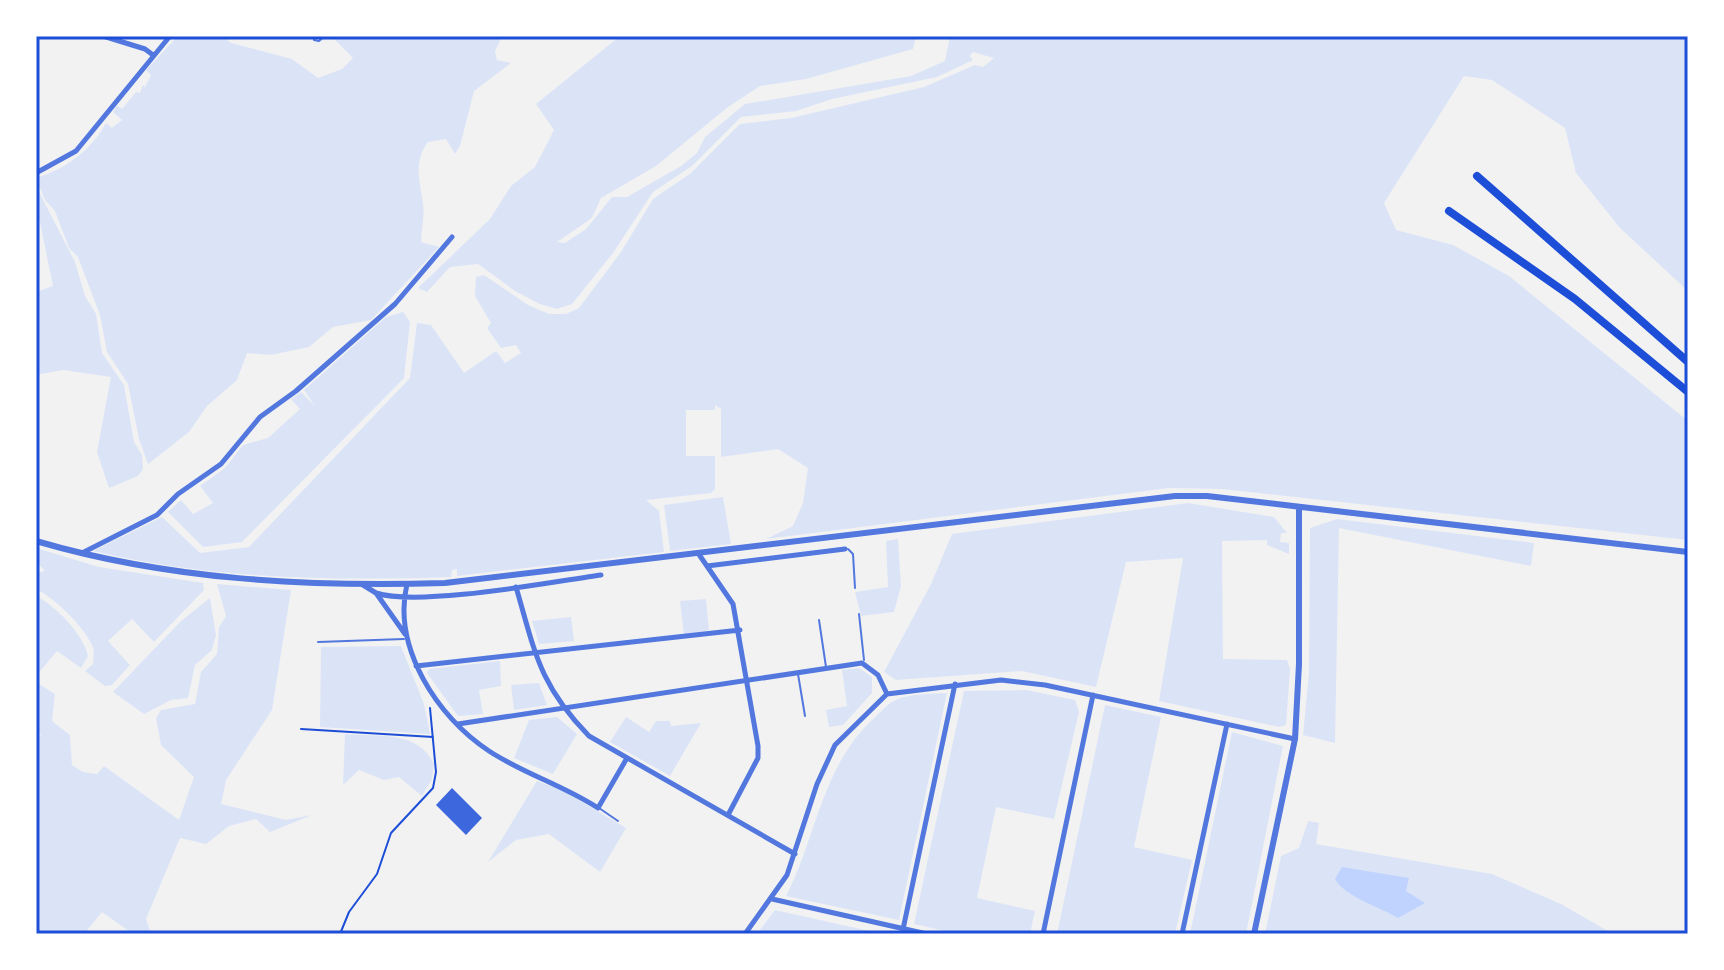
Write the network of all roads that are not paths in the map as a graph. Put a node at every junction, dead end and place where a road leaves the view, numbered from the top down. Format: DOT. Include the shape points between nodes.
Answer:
graph roads {
  1 [pos="103,36"];
  2 [pos="170,36"];
  3 [pos="314,36"];
  4 [pos="324,36"];
  5 [pos="153,55"];
  6 [pos="36,173"];
  7 [pos="1477,176"];
  8 [pos="1449,211"];
  9 [pos="452,237"];
  10 [pos="1688,362"];
  11 [pos="1688,392"];
  12 [pos="1299,507"];
  13 [pos="36,541"];
  14 [pos="845,549"];
  15 [pos="1688,552"];
  16 [pos="698,553"];
  17 [pos="81,554"];
  18 [pos="706,566"];
  19 [pos="601,575"];
  20 [pos="361,584"];
  21 [pos="407,584"];
  22 [pos="516,587"];
  23 [pos="855,588"];
  24 [pos="376,593"];
  25 [pos="404,596"];
  26 [pos="859,614"];
  27 [pos="819,620"];
  28 [pos="740,630"];
  29 [pos="408,639"];
  30 [pos="318,642"];
  31 [pos="534,653"];
  32 [pos="862,663"];
  33 [pos="416,666"];
  34 [pos="826,668"];
  35 [pos="797,672"];
  36 [pos="748,680"];
  37 [pos="955,684"];
  38 [pos="887,694"];
  39 [pos="1093,695"];
  40 [pos="562,709"];
  41 [pos="805,716"];
  42 [pos="458,724"];
  43 [pos="1227,724"];
  44 [pos="1295,739"];
  45 [pos="627,758"];
  46 [pos="598,808"];
  47 [pos="728,815"];
  48 [pos="618,821"];
  49 [pos="795,854"];
  50 [pos="771,899"];
  51 [pos="903,931"];
  52 [pos="745,934"];
  53 [pos="927,934"];
  54 [pos="1043,934"];
  55 [pos="1182,934"];
  56 [pos="1254,934"];
  1 -- 5 [label="street"];
  2 -- 5 [label="street"];
  3 -- 4 [label="lane" via="319,41"];
  5 -- 6 [label="street" via="86,140 65,159"];
  7 -- 10 [label="highway"];
  8 -- 11 [label="highway" via="1575,299"];
  9 -- 17 [label="street" via="395,304 253,423 221,464 157,515"];
  12 -- 15 [label="street"];
  12 -- 16 [label="street" via="1175,496"];
  12 -- 44 [label="street"];
  13 -- 17 [label="street"];
  14 -- 18 [label="street"];
  14 -- 23 [label="lane" via="853,554"];
  16 -- 18 [label="street"];
  16 -- 21 [label="street"];
  17 -- 20 [label="street" via="191,574"];
  18 -- 28 [label="street" via="733,604"];
  19 -- 22 [label="street"];
  20 -- 21 [label="street"];
  20 -- 24 [label="street"];
  21 -- 25 [label="street"];
  22 -- 25 [label="street"];
  22 -- 31 [label="street"];
  24 -- 25 [label="street"];
  24 -- 29 [label="street"];
  25 -- 29 [label="street"];
  26 -- 32 [label="lane"];
  27 -- 34 [label="lane"];
  28 -- 31 [label="street"];
  28 -- 36 [label="street"];
  29 -- 30 [label="lane"];
  29 -- 33 [label="street"];
  31 -- 33 [label="street"];
  31 -- 40 [label="street"];
  32 -- 34 [label="street"];
  32 -- 38 [label="street" via="878,675"];
  33 -- 42 [label="street"];
  34 -- 35 [label="street"];
  35 -- 36 [label="street"];
  35 -- 41 [label="lane"];
  36 -- 40 [label="street"];
  36 -- 47 [label="street" via="758,758"];
  37 -- 38 [label="street"];
  37 -- 39 [label="street" via="1001,680"];
  37 -- 51 [label="street"];
  38 -- 49 [label="street" via="835,745"];
  39 -- 43 [label="street"];
  39 -- 54 [label="street"];
  40 -- 42 [label="street"];
  40 -- 45 [label="street" via="589,736"];
  42 -- 46 [label="street" via="496,755 568,787"];
  43 -- 44 [label="street"];
  43 -- 55 [label="street"];
  44 -- 56 [label="street"];
  45 -- 46 [label="street"];
  45 -- 47 [label="street"];
  46 -- 48 [label="lane"];
  47 -- 49 [label="street"];
  49 -- 50 [label="street"];
  50 -- 51 [label="street"];
  50 -- 52 [label="street"];
  51 -- 53 [label="street"];
}
